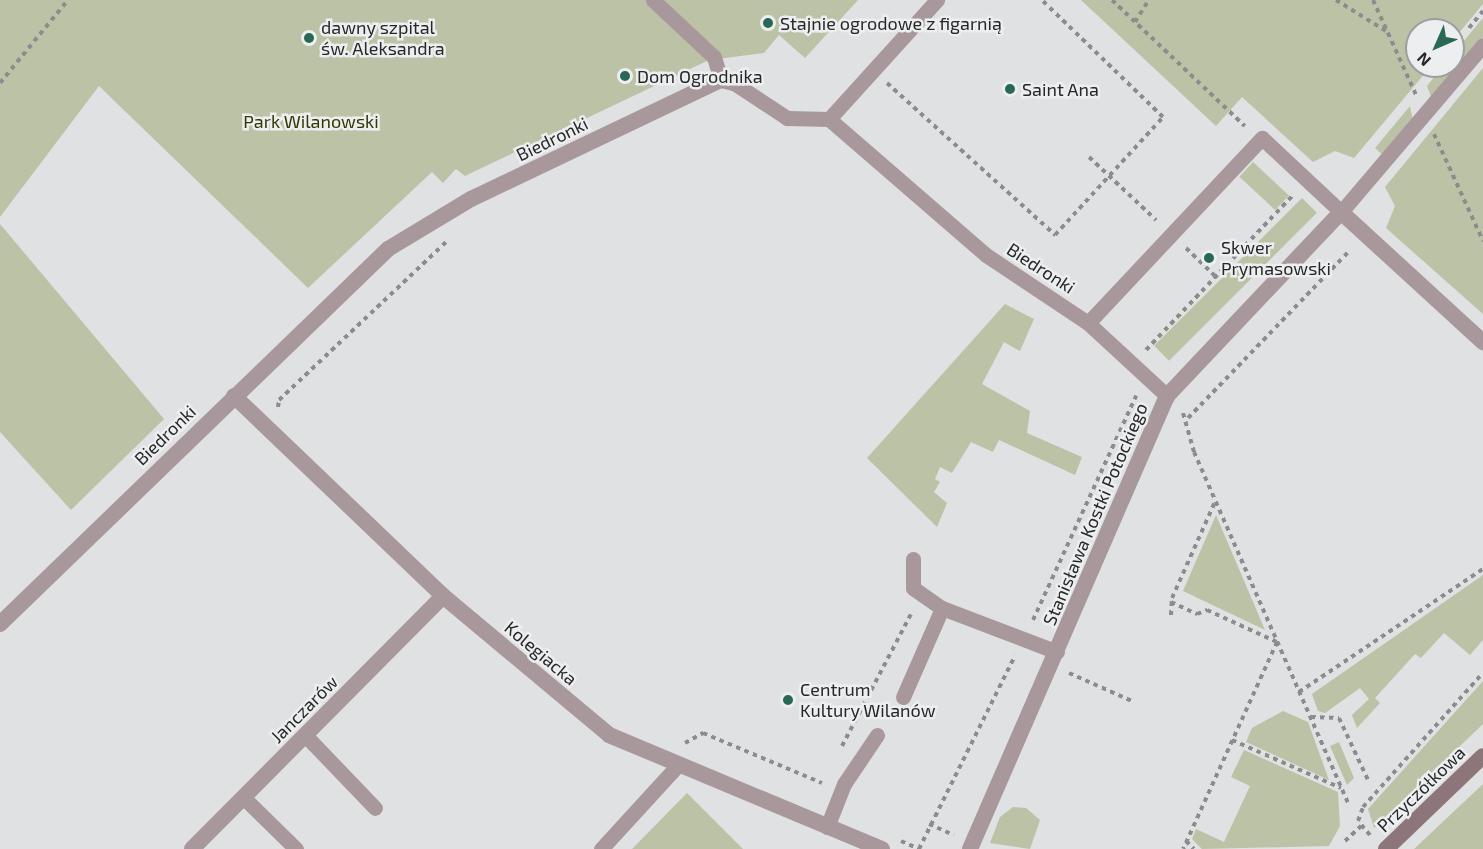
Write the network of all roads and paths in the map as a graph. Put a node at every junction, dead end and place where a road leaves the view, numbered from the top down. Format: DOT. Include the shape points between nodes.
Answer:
graph roads {
  1 [pos="68,0"];
  2 [pos="653,0"];
  3 [pos="937,0"];
  4 [pos="1042,0"];
  5 [pos="1112,0"];
  6 [pos="1149,0"];
  7 [pos="1336,0"];
  8 [pos="1373,0"];
  9 [pos="1135,22"];
  10 [pos="1387,32"];
  11 [pos="1483,45"];
  12 [pos="873,70"];
  13 [pos="727,81"];
  14 [pos="0,83"];
  15 [pos="1424,112"];
  16 [pos="829,119"];
  17 [pos="1262,138"];
  18 [pos="1089,157"];
  19 [pos="1109,176"];
  20 [pos="1341,212"];
  21 [pos="1172,234"];
  22 [pos="1365,234"];
  23 [pos="453,235"];
  24 [pos="1483,241"];
  25 [pos="1216,277"];
  26 [pos="1088,323"];
  27 [pos="1483,342"];
  28 [pos="234,396"];
  29 [pos="1167,396"];
  30 [pos="280,413"];
  31 [pos="1188,418"];
  32 [pos="1216,502"];
  33 [pos="913,559"];
  34 [pos="1483,570"];
  35 [pos="443,596"];
  36 [pos="1171,602"];
  37 [pos="942,608"];
  38 [pos="1172,615"];
  39 [pos="0,624"];
  40 [pos="1277,642"];
  41 [pos="1057,652"];
  42 [pos="1059,669"];
  43 [pos="1483,673"];
  44 [pos="1299,692"];
  45 [pos="903,697"];
  46 [pos="1134,702"];
  47 [pos="1311,717"];
  48 [pos="305,735"];
  49 [pos="876,735"];
  50 [pos="1232,740"];
  51 [pos="682,744"];
  52 [pos="1483,756"];
  53 [pos="678,766"];
  54 [pos="1368,780"];
  55 [pos="822,783"];
  56 [pos="1342,789"];
  57 [pos="244,798"];
  58 [pos="1348,803"];
  59 [pos="375,808"];
  60 [pos="1361,826"];
  61 [pos="827,827"];
  62 [pos="1370,836"];
  63 [pos="1186,841"];
  64 [pos="1346,841"];
  65 [pos="192,849"];
  66 [pos="296,849"];
  67 [pos="601,849"];
  68 [pos="882,849"];
  69 [pos="970,849"];
  70 [pos="1183,849"];
  71 [pos="1194,849"];
  72 [pos="1386,849"];
  1 -- 14 [label="path"];
  2 -- 13 [label="lane" via="714,57"];
  3 -- 12 [label="lane"];
  4 -- 19 [label="path" via="1163,117"];
  5 -- 9 [label="path"];
  6 -- 9 [label="path"];
  7 -- 10 [label="path"];
  8 -- 10 [label="path"];
  9 -- 17 [label="path"];
  10 -- 15 [label="path"];
  11 -- 15 [label="lane, Stanisława Kostki Potockiego"];
  12 -- 16 [label="lane"];
  12 -- 19 [label="path" via="1055,235"];
  13 -- 16 [label="lane" via="788,118"];
  13 -- 28 [label="street, Biedronki" via="471,199 407,236"];
  15 -- 20 [label="lane, Stanisława Kostki Potockiego"];
  15 -- 24 [label="path"];
  16 -- 26 [label="lane, Biedronki" via="986,255"];
  17 -- 20 [label="lane"];
  17 -- 21 [label="lane"];
  18 -- 19 [label="path"];
  19 -- 21 [label="path"];
  20 -- 22 [label="street"];
  20 -- 29 [label="street, Stanisława Kostki Potockiego"];
  21 -- 25 [label="path"];
  21 -- 26 [label="lane"];
  22 -- 27 [label="street"];
  22 -- 31 [label="path"];
  23 -- 30 [label="path" via="279,400"];
  26 -- 29 [label="lane, Biedronki"];
  28 -- 35 [label="street, Kolegiacka"];
  28 -- 39 [label="street, Biedronki"];
  29 -- 31 [label="path"];
  29 -- 41 [label="street, Stanisława Kostki Potockiego"];
  31 -- 32 [label="path" via="1194,452"];
  32 -- 36 [label="path"];
  32 -- 40 [label="path"];
  33 -- 37 [label="lane" via="913,588"];
  34 -- 44 [label="path"];
  35 -- 48 [label="street, Janczarów"];
  35 -- 53 [label="street, Kolegiacka" via="609,735"];
  36 -- 38 [label="path"];
  36 -- 40 [label="path" via="1197,614 1207,610"];
  37 -- 41 [label="lane"];
  37 -- 45 [label="lane"];
  40 -- 44 [label="path"];
  40 -- 50 [label="path"];
  41 -- 69 [label="street, Stanisława Kostki Potockiego"];
  42 -- 46 [label="path"];
  43 -- 60 [label="path" via="1368,800 1359,814"];
  44 -- 47 [label="path"];
  47 -- 54 [label="path" via="1340,718"];
  47 -- 56 [label="path"];
  48 -- 57 [label="street, Janczarów"];
  48 -- 59 [label="lane"];
  49 -- 61 [label="lane" via="844,784"];
  50 -- 56 [label="path"];
  50 -- 63 [label="path"];
  51 -- 55 [label="path" via="702,733"];
  52 -- 72 [label="main road, Przyczółkowa"];
  53 -- 61 [label="street, Kolegiacka"];
  53 -- 67 [label="lane"];
  56 -- 58 [label="path"];
  57 -- 65 [label="street, Janczarów"];
  57 -- 66 [label="lane"];
  60 -- 62 [label="path"];
  60 -- 64 [label="path"];
  61 -- 68 [label="street, Kolegiacka"];
  63 -- 70 [label="path"];
  63 -- 71 [label="path"];
}
